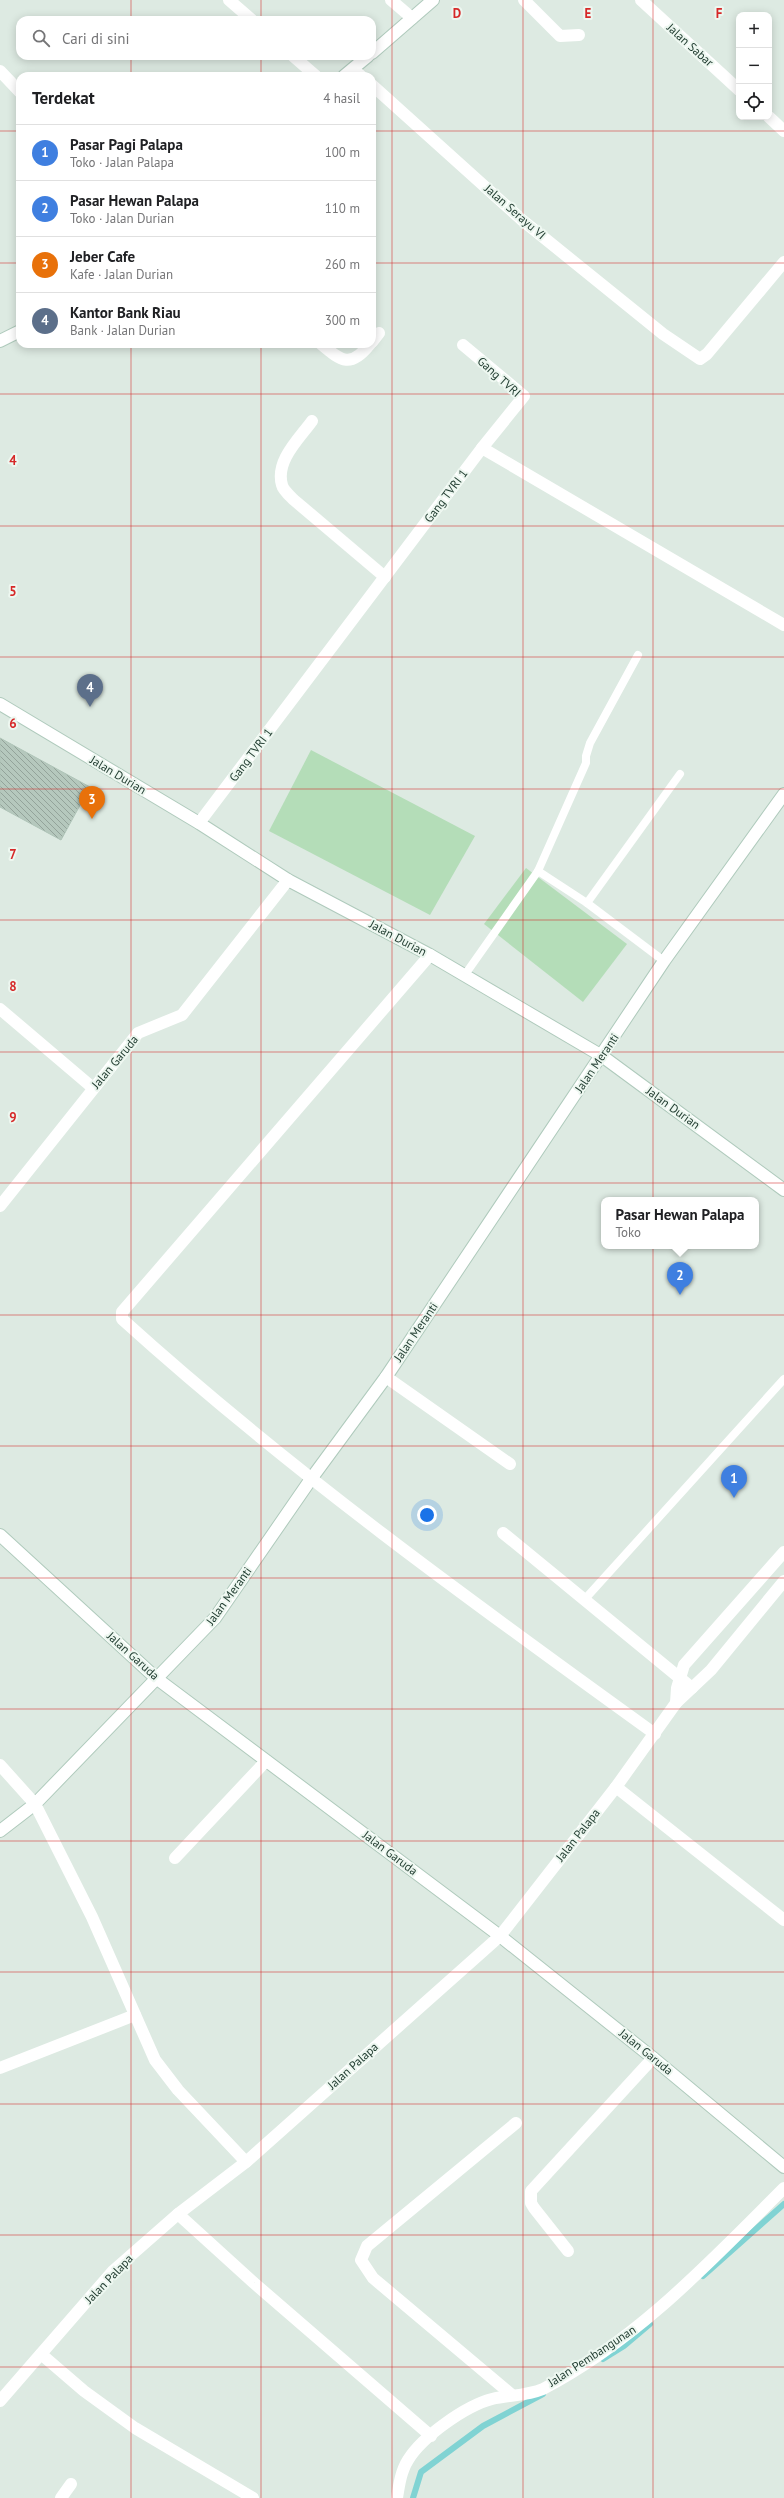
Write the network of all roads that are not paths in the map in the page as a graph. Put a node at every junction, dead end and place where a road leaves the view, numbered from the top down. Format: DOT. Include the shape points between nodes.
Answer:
graph roads {
  1 [pos="229,0"];
  2 [pos="391,0"];
  3 [pos="433,0"];
  4 [pos="524,0"];
  5 [pos="641,0"];
  6 [pos="247,16"];
  7 [pos="412,18"];
  8 [pos="579,36"];
  9 [pos="376,50"];
  10 [pos="298,60"];
  11 [pos="365,60"];
  12 [pos="0,71"];
  13 [pos="311,72"];
  14 [pos="355,72"];
  15 [pos="736,87"];
  16 [pos="16,88"];
  17 [pos="376,89"];
  18 [pos="772,120"];
  19 [pos="784,131"];
  20 [pos="784,262"];
  21 [pos="16,333"];
  22 [pos="0,341"];
  23 [pos="462,345"];
  24 [pos="326,348"];
  25 [pos="367,348"];
  26 [pos="312,421"];
  27 [pos="482,448"];
  28 [pos="384,577"];
  29 [pos="784,625"];
  30 [pos="638,655"];
  31 [pos="0,704"];
  32 [pos="680,774"];
  33 [pos="784,794"];
  34 [pos="199,823"];
  35 [pos="538,871"];
  36 [pos="288,880"];
  37 [pos="587,903"];
  38 [pos="430,955"];
  39 [pos="664,961"];
  40 [pos="464,976"];
  41 [pos="0,1010"];
  42 [pos="602,1056"];
  43 [pos="93,1088"];
  44 [pos="784,1190"];
  45 [pos="0,1206"];
  46 [pos="386,1376"];
  47 [pos="783,1383"];
  48 [pos="510,1464"];
  49 [pos="311,1479"];
  50 [pos="504,1533"];
  51 [pos="0,1535"];
  52 [pos="784,1552"];
  53 [pos="771,1566"];
  54 [pos="784,1580"];
  55 [pos="585,1599"];
  56 [pos="680,1676"];
  57 [pos="156,1678"];
  58 [pos="692,1688"];
  59 [pos="676,1703"];
  60 [pos="655,1734"];
  61 [pos="266,1760"];
  62 [pos="0,1765"];
  63 [pos="616,1787"];
  64 [pos="35,1804"];
  65 [pos="0,1831"];
  66 [pos="175,1858"];
  67 [pos="784,1920"];
  68 [pos="500,1936"];
  69 [pos="135,2014"];
  70 [pos="653,2058"];
  71 [pos="0,2068"];
  72 [pos="516,2123"];
  73 [pos="246,2162"];
  74 [pos="784,2167"];
  75 [pos="784,2188"];
  76 [pos="178,2214"];
  77 [pos="568,2251"];
  78 [pos="41,2354"];
  79 [pos="512,2395"];
  80 [pos="0,2401"];
  81 [pos="431,2436"];
  82 [pos="71,2484"];
  83 [pos="61,2498"];
  84 [pos="253,2498"];
  85 [pos="397,2498"];
  1 -- 6 [label="street"];
  2 -- 7 [label="street"];
  3 -- 7 [label="street"];
  4 -- 8 [label="street" via="560,36"];
  5 -- 15 [label="street, Jalan Sabar"];
  7 -- 9 [label="street"];
  10 -- 13 [label="street"];
  11 -- 14 [label="street"];
  12 -- 16 [label="street"];
  17 -- 20 [label="street, Jalan Serayu VI" via="522,220 663,334 700,359 707,354"];
  18 -- 19 [label="street"];
  21 -- 22 [label="street"];
  23 -- 27 [label="street, Gang TVRI" via="524,396"];
  24 -- 25 [label="street" via="338,359 349,360 359,357"];
  26 -- 28 [label="street" via="286,457 280,472 282,487"];
  27 -- 28 [label="street, Gang TVRI 1"];
  27 -- 29 [label="street"];
  28 -- 34 [label="street, Gang TVRI 1"];
  30 -- 35 [label="lane" via="590,743 586,763"];
  31 -- 34 [label="street, Jalan Durian"];
  32 -- 37 [label="lane"];
  33 -- 39 [label="street, Jalan Meranti"];
  34 -- 36 [label="street, Jalan Durian"];
  35 -- 37 [label="lane"];
  35 -- 40 [label="lane"];
  36 -- 38 [label="street, Jalan Durian"];
  36 -- 43 [label="street, Jalan Garuda" via="182,1015 138,1033"];
  37 -- 39 [label="lane"];
  38 -- 40 [label="street, Jalan Durian"];
  38 -- 49 [label="street" via="122,1312 122,1319 138,1334"];
  39 -- 42 [label="street, Jalan Meranti"];
  40 -- 42 [label="street, Jalan Durian"];
  41 -- 43 [label="street"];
  42 -- 44 [label="street, Jalan Durian"];
  42 -- 46 [label="street, Jalan Meranti"];
  43 -- 45 [label="street, Jalan Garuda"];
  46 -- 48 [label="street"];
  46 -- 49 [label="street, Jalan Meranti"];
  47 -- 55 [label="lane"];
  49 -- 57 [label="street, Jalan Meranti" via="215,1618"];
  49 -- 60 [label="street"];
  50 -- 55 [label="street"];
  51 -- 57 [label="street, Jalan Garuda"];
  52 -- 53 [label="street, Jalan Palapa"];
  53 -- 54 [label="street"];
  53 -- 56 [label="street, Jalan Palapa" via="684,1665"];
  54 -- 58 [label="street, Jalan Palapa" via="711,1670"];
  55 -- 56 [label="street"];
  56 -- 58 [label="street"];
  56 -- 59 [label="street, Jalan Palapa"];
  57 -- 61 [label="street, Jalan Garuda"];
  57 -- 64 [label="street, Jalan Meranti"];
  58 -- 59 [label="street, Jalan Palapa"];
  59 -- 60 [label="street, Jalan Palapa"];
  60 -- 63 [label="street, Jalan Palapa"];
  61 -- 66 [label="street"];
  61 -- 68 [label="street, Jalan Garuda"];
  62 -- 64 [label="street"];
  63 -- 67 [label="street"];
  63 -- 68 [label="street, Jalan Palapa"];
  64 -- 65 [label="street, Jalan Meranti"];
  64 -- 69 [label="street" via="92,1918"];
  68 -- 70 [label="street, Jalan Garuda"];
  68 -- 73 [label="street, Jalan Palapa"];
  69 -- 71 [label="street"];
  69 -- 73 [label="street" via="155,2060 178,2090"];
  70 -- 74 [label="street, Jalan Garuda"];
  70 -- 77 [label="street" via="531,2190 534,2208"];
  72 -- 79 [label="street" via="367,2246 361,2260 373,2278"];
  73 -- 76 [label="street, Jalan Palapa"];
  75 -- 79 [label="street, Jalan Pembangunan" via="686,2285 633,2331 558,2381 531,2394"];
  76 -- 78 [label="street, Jalan Palapa" via="114,2271"];
  76 -- 81 [label="street"];
  78 -- 80 [label="street, Jalan Palapa"];
  78 -- 84 [label="street" via="135,2428"];
  79 -- 81 [label="street, Jalan Pembangunan" via="490,2399 471,2407"];
  81 -- 85 [label="street, Jalan Pembangunan" via="415,2450 408,2461 402,2472"];
  82 -- 83 [label="street"];
}
